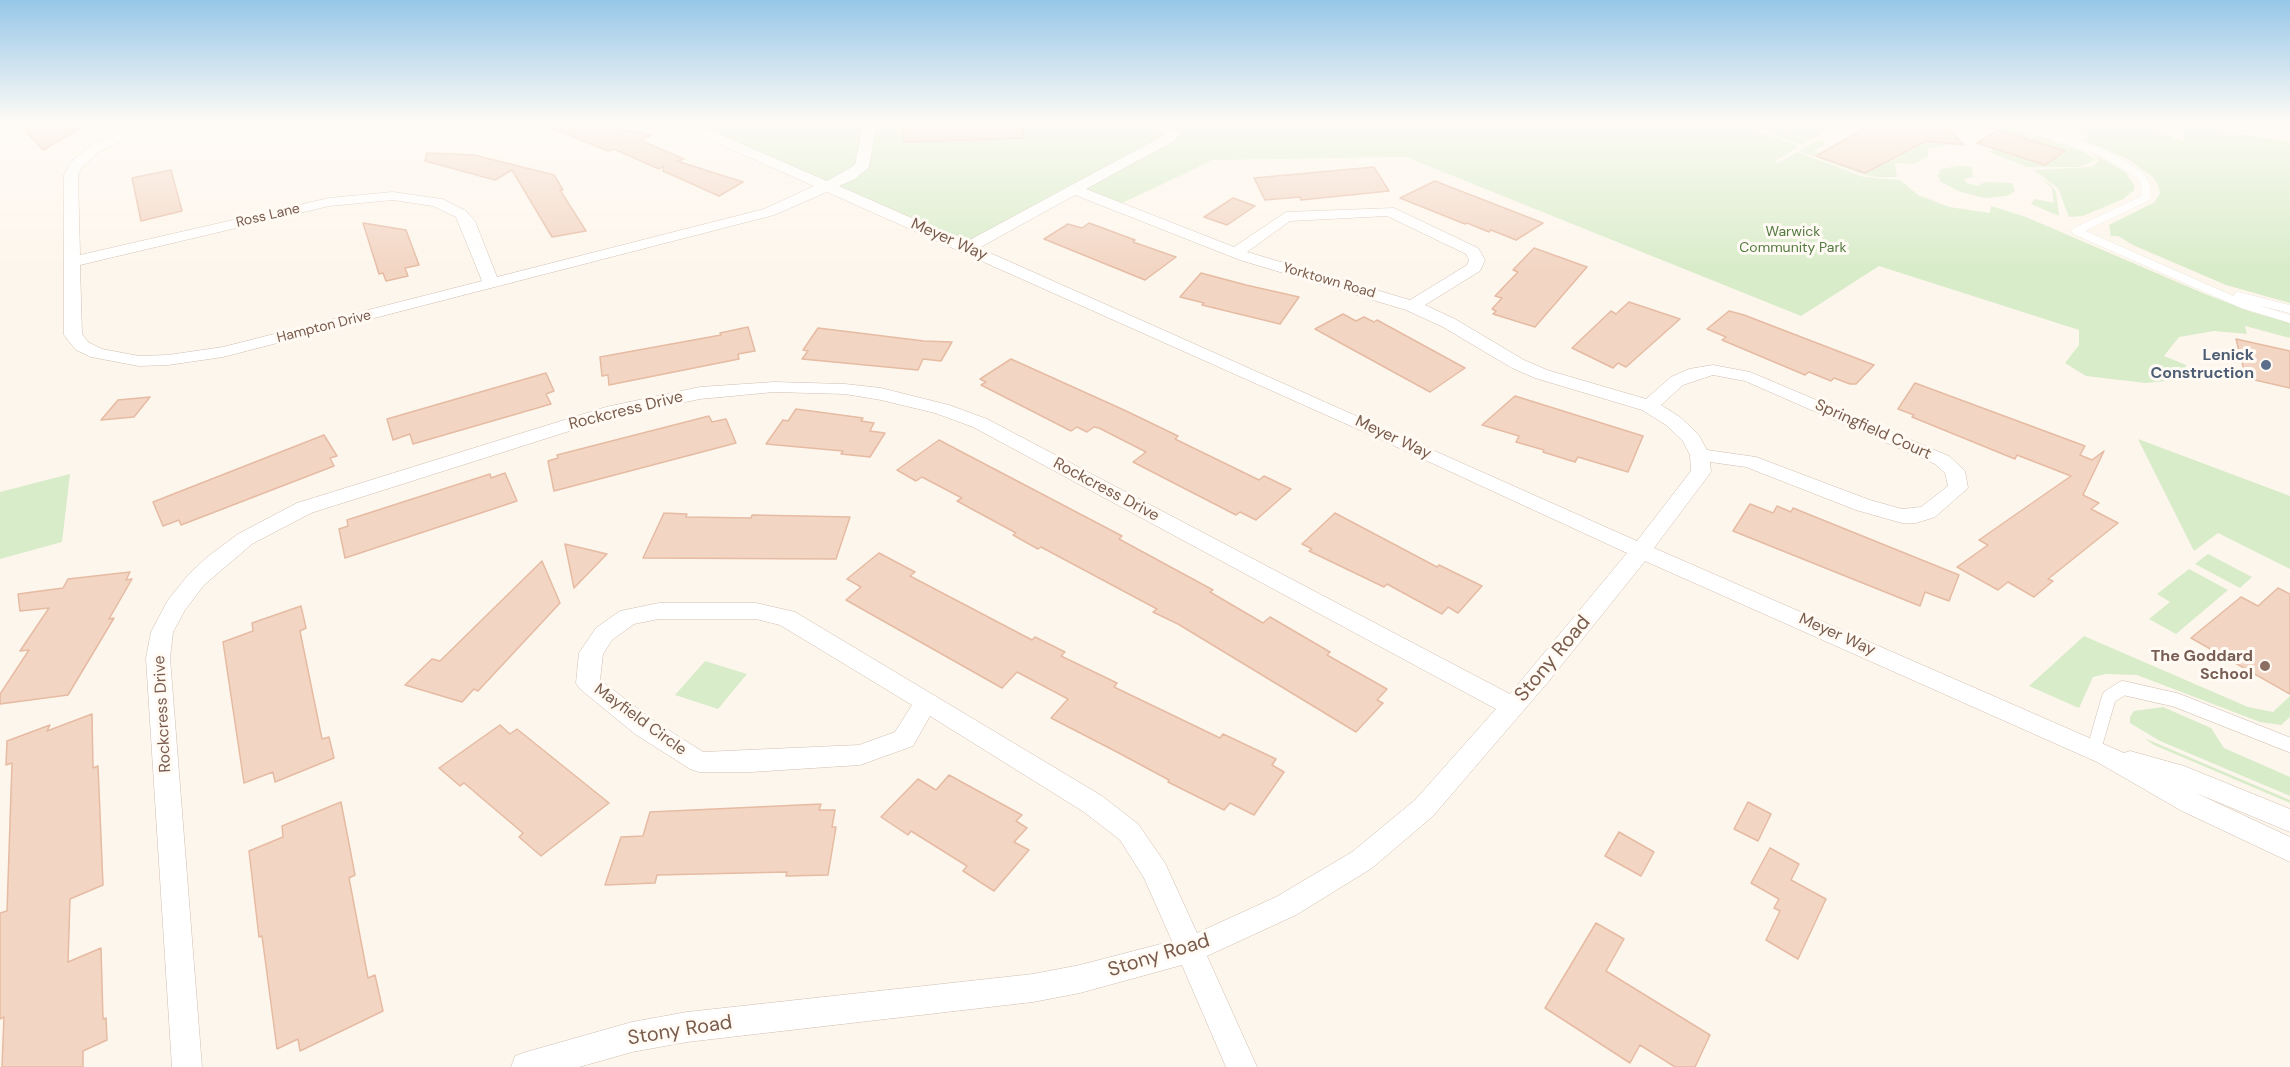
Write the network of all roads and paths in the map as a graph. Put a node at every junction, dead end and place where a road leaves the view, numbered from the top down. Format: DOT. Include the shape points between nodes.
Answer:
graph roads {
  1 [pos="73,171"];
  2 [pos="793,171"];
  3 [pos="857,171"];
  4 [pos="1110,171"];
  5 [pos="2134,171"];
  6 [pos="826,185"];
  7 [pos="1075,190"];
  8 [pos="967,248"];
  9 [pos="1241,255"];
  10 [pos="71,262"];
  11 [pos="492,284"];
  12 [pos="2200,285"];
  13 [pos="1412,306"];
  14 [pos="2290,309"];
  15 [pos="2290,319"];
  16 [pos="1649,406"];
  17 [pos="1700,455"];
  18 [pos="1642,550"];
  19 [pos="926,702"];
  20 [pos="1513,707"];
  21 [pos="2290,745"];
  22 [pos="2100,752"];
  23 [pos="2290,821"];
  24 [pos="2290,850"];
  25 [pos="1189,950"];
  26 [pos="565,1061"];
  27 [pos="187,1067"];
  28 [pos="526,1067"];
  29 [pos="1242,1067"];
  1 -- 10 [label="street, Hampton Drive"];
  2 -- 6 [label="street, Meyer Way"];
  3 -- 6 [label="street, Hampton Drive"];
  4 -- 7 [label="street"];
  5 -- 12 [label="lane" via="2146,185 2146,198 2076,231"];
  6 -- 8 [label="street, Meyer Way"];
  6 -- 11 [label="street, Hampton Drive" via="759,215"];
  7 -- 8 [label="street"];
  7 -- 9 [label="street, Yorktown Road"];
  8 -- 18 [label="street, Meyer Way"];
  9 -- 13 [label="street, Yorktown Road"];
  9 -- 13 [label="street" via="1286,217 1389,211 1472,251 1477,260 1474,268"];
  10 -- 11 [label="street, Ross Lane" via="329,202 393,196 437,202 461,214"];
  10 -- 11 [label="street, Hampton Drive" via="73,335 82,346 98,353 138,361 224,352"];
  12 -- 14 [label="lane"];
  12 -- 15 [label="lane" via="2244,305"];
  13 -- 16 [label="street, Yorktown Road" via="1518,364"];
  16 -- 17 [label="street" via="1677,423 1692,438"];
  16 -- 17 [label="street, Springfield Court" via="1677,381 1695,373 1713,370 1750,377 1942,460 1955,471 1958,488 1928,512 1902,516 1749,461"];
  17 -- 18 [label="street" via="1701,472"];
  18 -- 20 [label="street, Stony Road"];
  18 -- 22 [label="street, Meyer Way"];
  19 -- 19 [label="street, Mayfield Circle" via="904,739 860,755 699,762 644,727 588,683 591,653 604,634 628,617 658,611 756,611 787,618"];
  19 -- 25 [label="street, Mayfield Circle" via="1093,804 1129,832 1155,871"];
  20 -- 25 [label="street, Stony Road" via="1424,808 1362,860 1286,906"];
  20 -- 27 [label="street, Rockcress Drive" via="980,423 942,408 845,389 774,387 700,393 613,411 304,508 245,539 214,562 176,606 162,632 158,658"];
  21 -- 22 [label="lane" via="2176,700 2123,688 2109,697"];
  22 -- 23 [label="street, Meyer Way" via="2175,772"];
  22 -- 24 [label="street, Meyer Way" via="2191,803"];
  25 -- 26 [label="street, Stony Road" via="1033,988 687,1027 632,1037"];
  25 -- 29 [label="street, Mayfield Circle"];
  26 -- 28 [label="street, Stony Road"];
}
